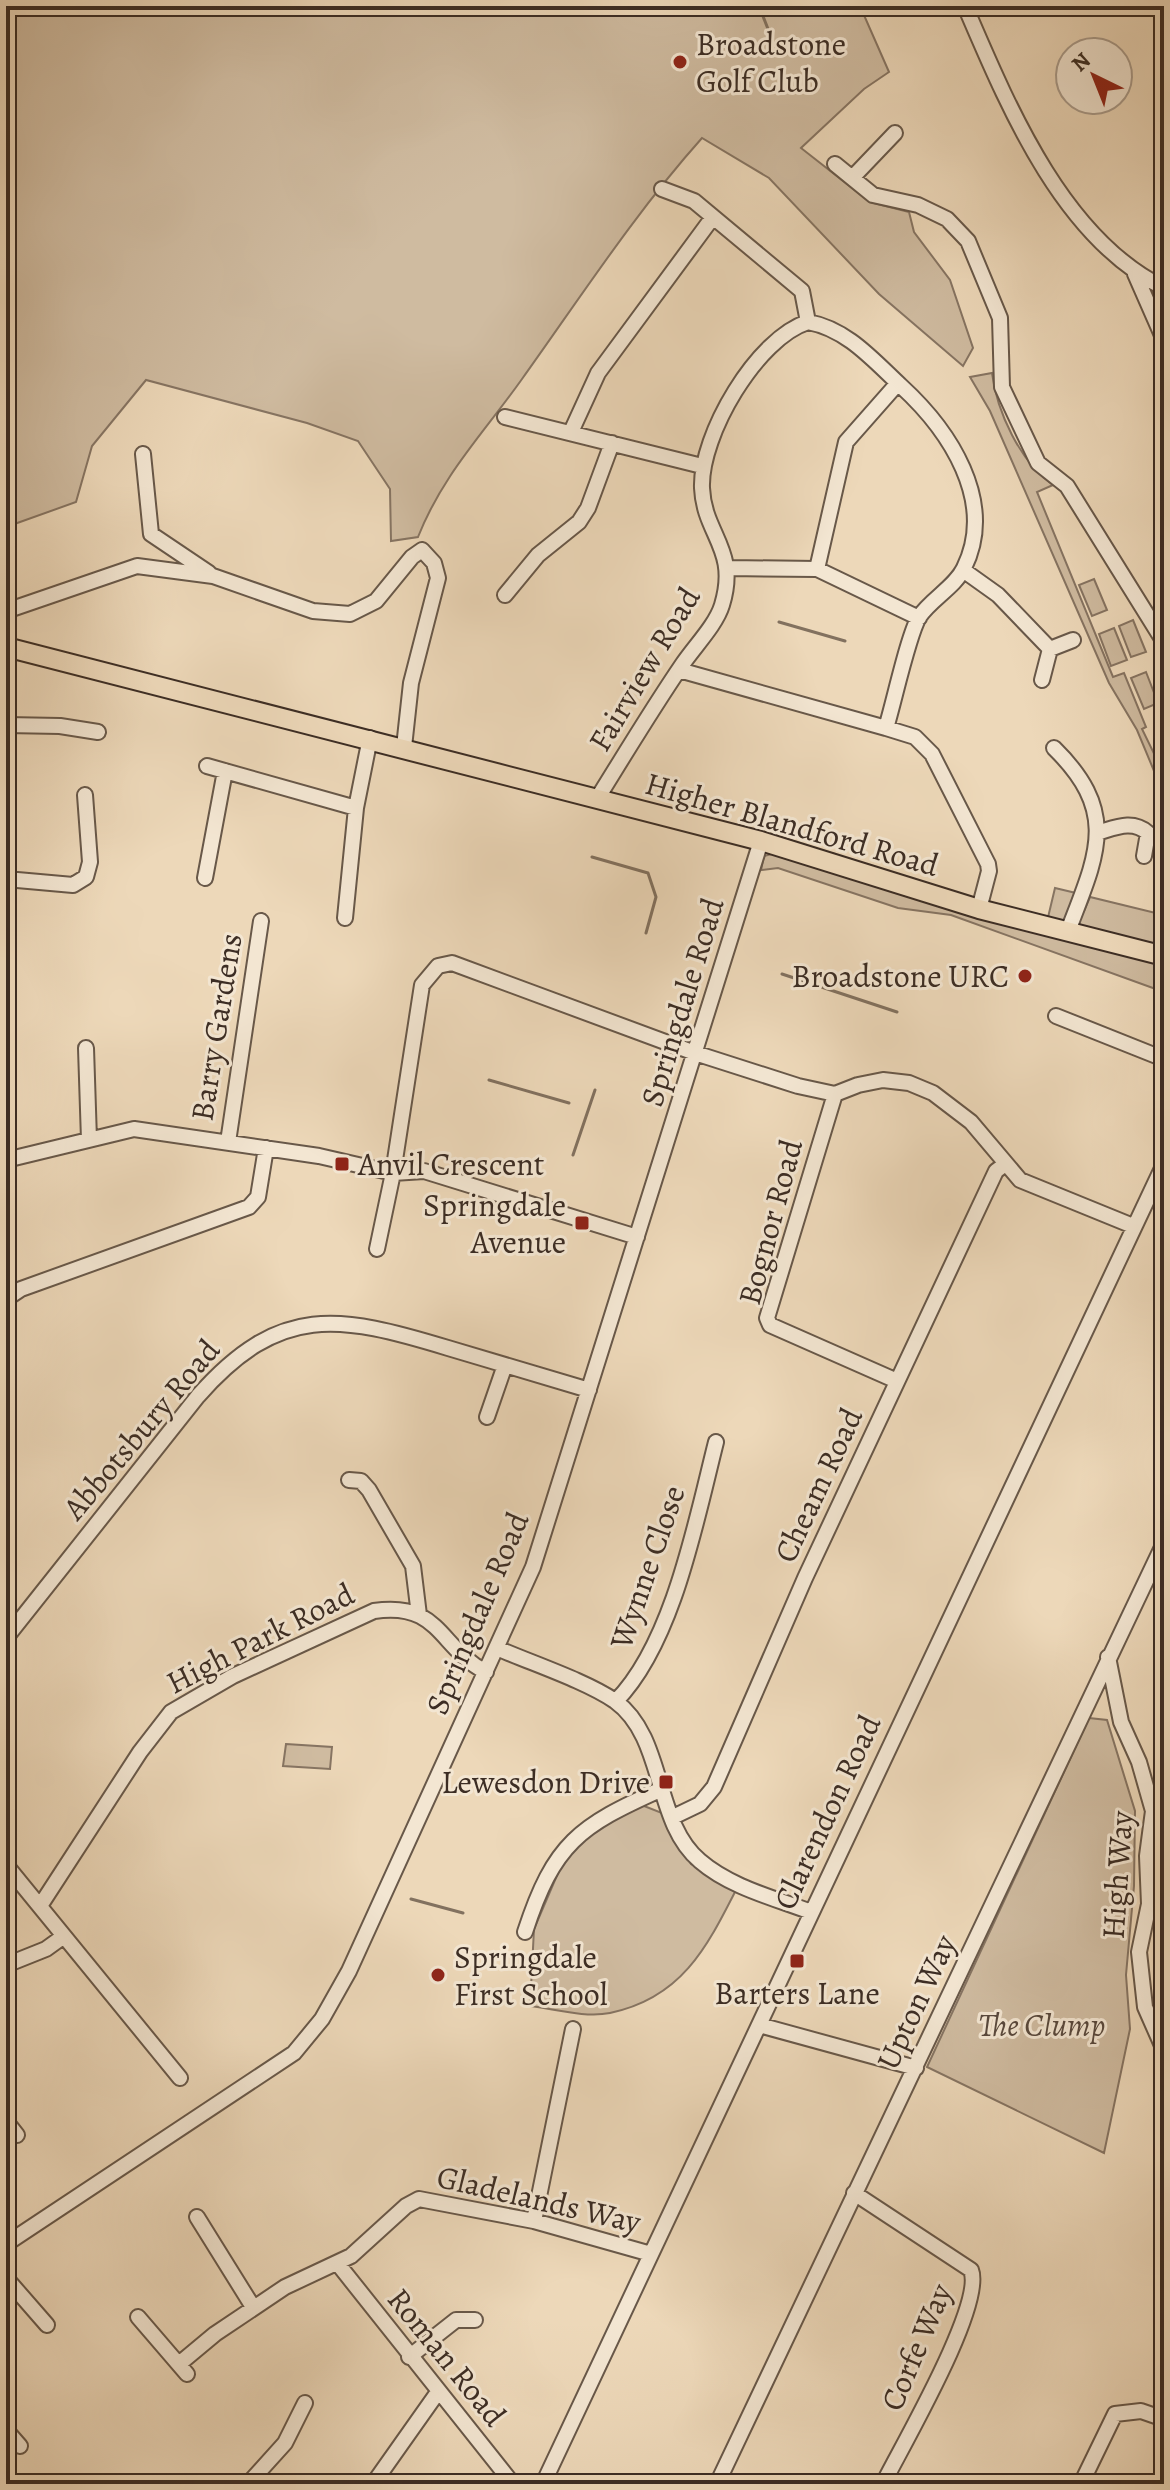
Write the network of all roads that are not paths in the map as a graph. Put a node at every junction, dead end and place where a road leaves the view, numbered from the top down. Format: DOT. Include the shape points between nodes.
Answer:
graph roads {
  1 [pos="965,6"];
  2 [pos="895,133"];
  3 [pos="835,164"];
  4 [pos="852,178"];
  5 [pos="662,189"];
  6 [pos="713,217"];
  7 [pos="1135,274"];
  8 [pos="1164,288"];
  9 [pos="808,322"];
  10 [pos="1164,340"];
  11 [pos="898,383"];
  12 [pos="505,417"];
  13 [pos="571,432"];
  14 [pos="612,443"];
  15 [pos="143,454"];
  16 [pos="702,466"];
  17 [pos="729,568"];
  18 [pos="817,569"];
  19 [pos="963,570"];
  20 [pos="213,576"];
  21 [pos="505,595"];
  22 [pos="6,611"];
  23 [pos="919,618"];
  24 [pos="1073,640"];
  25 [pos="1164,642"];
  26 [pos="6,647"];
  27 [pos="1050,649"];
  28 [pos="679,670"];
  29 [pos="1042,680"];
  30 [pos="6,725"];
  31 [pos="886,728"];
  32 [pos="98,732"];
  33 [pos="370,738"];
  34 [pos="404,747"];
  35 [pos="1054,748"];
  36 [pos="207,766"];
  37 [pos="225,771"];
  38 [pos="85,795"];
  39 [pos="597,799"];
  40 [pos="356,808"];
  41 [pos="1100,832"];
  42 [pos="761,841"];
  43 [pos="1144,856"];
  44 [pos="205,878"];
  45 [pos="6,879"];
  46 [pos="979,909"];
  47 [pos="345,918"];
  48 [pos="261,921"];
  49 [pos="1068,931"];
  50 [pos="1164,956"];
  51 [pos="1056,1016"];
  52 [pos="86,1048"];
  53 [pos="695,1053"];
  54 [pos="1164,1059"];
  55 [pos="835,1094"];
  56 [pos="89,1140"];
  57 [pos="228,1142"];
  58 [pos="266,1148"];
  59 [pos="6,1160"];
  60 [pos="1164,1164"];
  61 [pos="1004,1165"];
  62 [pos="393,1173"];
  63 [pos="1133,1226"];
  64 [pos="637,1237"];
  65 [pos="377,1249"];
  66 [pos="6,1299"];
  67 [pos="505,1365"];
  68 [pos="897,1381"];
  69 [pos="589,1390"];
  70 [pos="487,1417"];
  71 [pos="716,1442"];
  72 [pos="349,1480"];
  73 [pos="1164,1543"];
  74 [pos="419,1615"];
  75 [pos="6,1638"];
  76 [pos="497,1648"];
  77 [pos="1108,1657"];
  78 [pos="486,1672"];
  79 [pos="1090,1695"];
  80 [pos="616,1701"];
  81 [pos="1117,1706"];
  82 [pos="662,1789"];
  83 [pos="673,1817"];
  84 [pos="6,1865"];
  85 [pos="40,1906"];
  86 [pos="811,1912"];
  87 [pos="525,1932"];
  88 [pos="64,1936"];
  89 [pos="6,1965"];
  90 [pos="759,2025"];
  91 [pos="573,2029"];
  92 [pos="1164,2050"];
  93 [pos="916,2068"];
  94 [pos="180,2078"];
  95 [pos="6,2121"];
  96 [pos="17,2135"];
  97 [pos="854,2193"];
  98 [pos="197,2217"];
  99 [pos="534,2221"];
  100 [pos="6,2244"];
  101 [pos="651,2254"];
  102 [pos="338,2264"];
  103 [pos="6,2278"];
  104 [pos="253,2307"];
  105 [pos="138,2317"];
  106 [pos="475,2320"];
  107 [pos="47,2325"];
  108 [pos="409,2357"];
  109 [pos="438,2392"];
  110 [pos="305,2403"];
  111 [pos="1164,2419"];
  112 [pos="6,2430"];
  113 [pos="20,2446"];
  114 [pos="248,2484"];
  115 [pos="373,2484"];
  116 [pos="513,2484"];
  117 [pos="543,2484"];
  118 [pos="717,2484"];
  119 [pos="883,2484"];
  120 [pos="1081,2484"];
  1 -- 7 [label="street" via="1033,150 1066,200"];
  2 -- 4 [label="street"];
  3 -- 4 [label="street"];
  4 -- 25 [label="street" via="873,195 918,205 947,219 968,241 1000,318 1002,387 1032,453 1067,486"];
  5 -- 6 [label="street" via="694,201"];
  6 -- 9 [label="street" via="802,291"];
  6 -- 13 [label="street" via="598,373"];
  7 -- 8 [label="street"];
  7 -- 10 [label="street"];
  9 -- 11 [label="street" via="848,338"];
  9 -- 16 [label="street, Fairview Road" via="791,328 767,350 716,424"];
  11 -- 18 [label="street" via="846,442"];
  11 -- 19 [label="street" via="941,428 970,486 975,507 972,544"];
  12 -- 13 [label="street"];
  13 -- 14 [label="street"];
  14 -- 16 [label="street"];
  14 -- 21 [label="street" via="579,522 538,555"];
  15 -- 20 [label="street" via="151,534"];
  16 -- 17 [label="street, Fairview Road" via="702,491"];
  17 -- 18 [label="street"];
  17 -- 28 [label="street, Fairview Road" via="722,607"];
  18 -- 23 [label="street"];
  19 -- 23 [label="street"];
  19 -- 27 [label="street" via="998,595"];
  20 -- 22 [label="street" via="137,566"];
  20 -- 34 [label="street" via="313,611 350,614 376,601 416,553 429,555 438,571 437,590 411,683"];
  23 -- 31 [label="street"];
  24 -- 27 [label="street"];
  26 -- 33 [label="main road, Higher Blandford Road"];
  27 -- 29 [label="street"];
  28 -- 31 [label="street"];
  28 -- 39 [label="street, Fairview Road"];
  30 -- 32 [label="street" via="31,724 80,735"];
  31 -- 46 [label="street" via="915,737 932,754 988,864"];
  33 -- 34 [label="main road, Higher Blandford Road"];
  33 -- 40 [label="street"];
  34 -- 39 [label="main road, Higher Blandford Road"];
  35 -- 41 [label="street" via="1083,782 1098,813"];
  36 -- 37 [label="street"];
  37 -- 40 [label="street"];
  37 -- 44 [label="street"];
  38 -- 45 [label="street" via="92,816 86,877 73,885"];
  39 -- 42 [label="main road, Higher Blandford Road"];
  40 -- 47 [label="street"];
  41 -- 43 [label="street" via="1129,825 1145,829"];
  41 -- 49 [label="street" via="1096,858"];
  42 -- 46 [label="main road, Higher Blandford Road"];
  42 -- 53 [label="street, Springdale Road"];
  46 -- 49 [label="main road, Higher Blandford Road"];
  48 -- 57 [label="street, Barry Gardens"];
  49 -- 50 [label="main road, Higher Blandford Road"];
  51 -- 54 [label="street"];
  52 -- 56 [label="street"];
  53 -- 55 [label="street"];
  53 -- 62 [label="street" via="452,963 438,966 422,985"];
  53 -- 64 [label="street, Springdale Road"];
  55 -- 61 [label="street" via="883,1080 933,1093 971,1122"];
  55 -- 68 [label="street, Bognor Road" via="767,1318 770,1325"];
  56 -- 57 [label="street" via="134,1129"];
  56 -- 59 [label="street"];
  57 -- 58 [label="street"];
  58 -- 62 [label="street"];
  58 -- 66 [label="street" via="258,1197 249,1207 21,1289"];
  60 -- 63 [label="street, Clarendon Road"];
  61 -- 63 [label="street" via="1020,1180"];
  61 -- 68 [label="street, Cheam Road" via="996,1171"];
  62 -- 64 [label="street" via="424,1171"];
  62 -- 65 [label="street"];
  63 -- 86 [label="street, Clarendon Road"];
  64 -- 69 [label="street, Springdale Road"];
  67 -- 69 [label="street, Abbotsbury Road"];
  67 -- 70 [label="street"];
  67 -- 75 [label="street, Abbotsbury Road" via="366,1324 301,1326 248,1348 198,1396"];
  68 -- 83 [label="street, Cheam Road" via="714,1787 700,1804"];
  69 -- 76 [label="street, Springdale Road" via="533,1567"];
  71 -- 80 [label="street, Wynne Close" via="657,1641"];
  72 -- 74 [label="street" via="361,1481 369,1490 413,1566"];
  73 -- 77 [label="street, Upton Way"];
  74 -- 78 [label="street" via="434,1622 464,1658"];
  74 -- 85 [label="street, High Park Road" via="374,1611 233,1676 171,1712"];
  76 -- 78 [label="street, Springdale Road"];
  76 -- 80 [label="street"];
  77 -- 79 [label="street, Upton Way"];
  77 -- 81 [label="street, High Way"];
  78 -- 100 [label="street, Springdale Road" via="349,1971 305,2042"];
  79 -- 81 [label="street"];
  79 -- 93 [label="street, Upton Way"];
  80 -- 82 [label="street" via="643,1740"];
  81 -- 92 [label="street, High Way" via="1153,1811 1147,1856 1149,1904 1139,1952 1145,2007"];
  82 -- 83 [label="street"];
  82 -- 87 [label="street" via="606,1815 573,1839 542,1885"];
  83 -- 86 [label="street" via="699,1861 728,1880"];
  84 -- 85 [label="street"];
  85 -- 88 [label="street"];
  86 -- 90 [label="street, Clarendon Road"];
  88 -- 89 [label="street"];
  88 -- 94 [label="street"];
  90 -- 93 [label="street"];
  90 -- 101 [label="street, Clarendon Road"];
  91 -- 99 [label="street"];
  93 -- 97 [label="street, Upton Way"];
  95 -- 96 [label="street"];
  97 -- 118 [label="street, Upton Way"];
  97 -- 119 [label="street, Corfe Way" via="971,2270 975,2280 944,2365"];
  98 -- 104 [label="street"];
  99 -- 101 [label="street, Gladelands Way"];
  99 -- 102 [label="street, Gladelands Way" via="419,2199"];
  101 -- 117 [label="street, Clarendon Road"];
  102 -- 104 [label="street, Gladelands Way"];
  102 -- 108 [label="street, Roman Road"];
  103 -- 107 [label="street"];
  104 -- 105 [label="street, Gladelands Way" via="183,2369"];
  106 -- 108 [label="street" via="456,2320"];
  108 -- 109 [label="street, Roman Road"];
  109 -- 115 [label="street"];
  109 -- 116 [label="street, Roman Road"];
  110 -- 114 [label="street" via="285,2443"];
  111 -- 120 [label="street" via="1141,2411 1115,2414"];
  112 -- 113 [label="street"];
}
